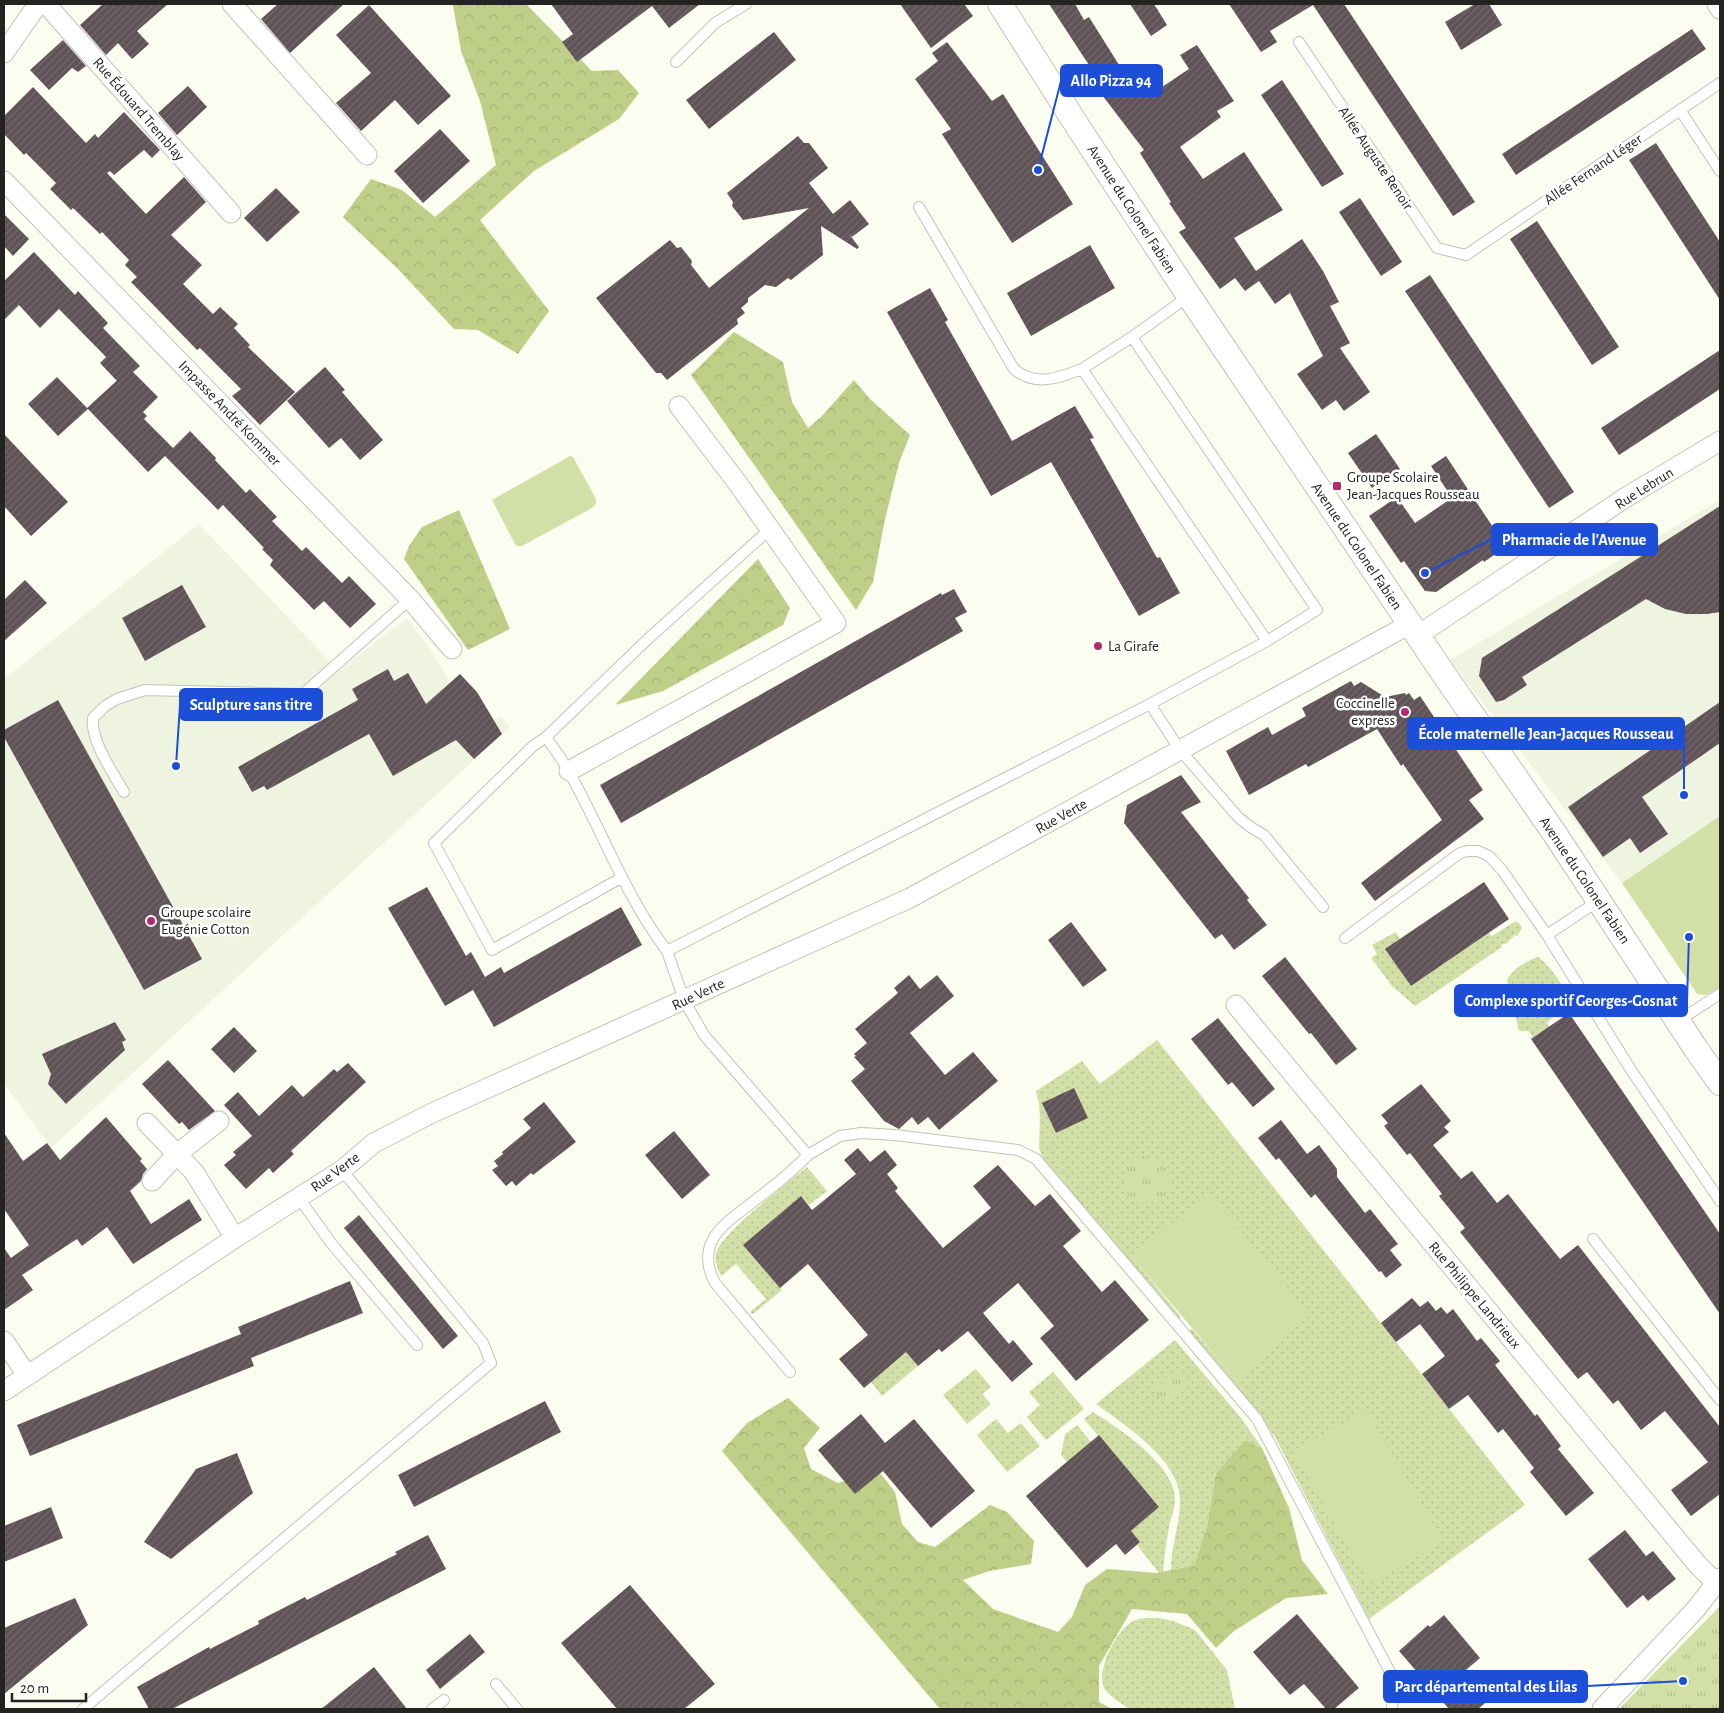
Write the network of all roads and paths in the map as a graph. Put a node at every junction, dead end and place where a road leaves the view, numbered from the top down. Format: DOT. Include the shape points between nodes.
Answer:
graph roads {
  1 [pos="38,4"];
  2 [pos="46,4"];
  3 [pos="232,4"];
  4 [pos="746,4"];
  5 [pos="1000,4"];
  6 [pos="1717,4"];
  7 [pos="1720,9"];
  8 [pos="1299,42"];
  9 [pos="4,53"];
  10 [pos="676,62"];
  11 [pos="1720,83"];
  12 [pos="1680,110"];
  13 [pos="367,155"];
  14 [pos="1720,171"];
  15 [pos="4,181"];
  16 [pos="919,207"];
  17 [pos="231,214"];
  18 [pos="1466,255"];
  19 [pos="1189,296"];
  20 [pos="1132,337"];
  21 [pos="1082,369"];
  22 [pos="679,406"];
  23 [pos="1720,441"];
  24 [pos="770,529"];
  25 [pos="410,599"];
  26 [pos="1414,630"];
  27 [pos="1267,641"];
  28 [pos="452,649"];
  29 [pos="1150,704"];
  30 [pos="546,737"];
  31 [pos="1180,750"];
  32 [pos="569,771"];
  33 [pos="124,792"];
  34 [pos="621,878"];
  35 [pos="1599,900"];
  36 [pos="1322,907"];
  37 [pos="1547,935"];
  38 [pos="1345,938"];
  39 [pos="667,951"];
  40 [pos="1720,994"];
  41 [pos="684,1000"];
  42 [pos="1236,1005"];
  43 [pos="1678,1021"];
  44 [pos="1720,1083"];
  45 [pos="219,1122"];
  46 [pos="147,1123"];
  47 [pos="178,1154"];
  48 [pos="808,1155"];
  49 [pos="342,1170"];
  50 [pos="152,1181"];
  51 [pos="299,1198"];
  52 [pos="1720,1201"];
  53 [pos="235,1238"];
  54 [pos="1593,1239"];
  55 [pos="4,1341"];
  56 [pos="417,1345"];
  57 [pos="790,1372"];
  58 [pos="27,1376"];
  59 [pos="4,1391"];
  60 [pos="1720,1400"];
  61 [pos="1718,1580"];
  62 [pos="496,1684"];
  63 [pos="444,1700"];
  64 [pos="83,1709"];
  65 [pos="432,1709"];
  66 [pos="517,1709"];
  67 [pos="1392,1709"];
  68 [pos="1602,1709"];
  1 -- 9 [label="street"];
  2 -- 17 [label="street, Rue Édouard Tremblay"];
  3 -- 13 [label="street"];
  4 -- 10 [label="lane" via="715,23"];
  5 -- 19 [label="street, Avenue du Colonel Fabien"];
  6 -- 7 [label="street"];
  8 -- 18 [label="lane, Allée Auguste Renoir" via="1437,248"];
  11 -- 12 [label="lane, Allée Fernand Léger"];
  12 -- 14 [label="lane"];
  12 -- 18 [label="lane, Allée Fernand Léger"];
  15 -- 25 [label="street, Impasse André Kommer"];
  16 -- 21 [label="lane" via="1014,369 1032,379 1058,378"];
  19 -- 20 [label="lane"];
  19 -- 26 [label="street, Avenue du Colonel Fabien"];
  20 -- 21 [label="lane"];
  20 -- 27 [label="lane" via="1317,610"];
  21 -- 27 [label="lane"];
  22 -- 24 [label="street"];
  23 -- 26 [label="street, Rue Lebrun"];
  24 -- 30 [label="lane"];
  24 -- 32 [label="street" via="836,623"];
  25 -- 28 [label="street, Impasse André Kommer"];
  25 -- 33 [label="lane" via="303,694 145,690 105,706 93,718 92,727"];
  26 -- 31 [label="street, Rue Verte"];
  26 -- 35 [label="street, Avenue du Colonel Fabien"];
  27 -- 29 [label="lane"];
  29 -- 31 [label="lane"];
  29 -- 39 [label="lane"];
  30 -- 32 [label="lane"];
  30 -- 34 [label="lane" via="434,843 492,950"];
  31 -- 36 [label="lane" via="1238,817 1264,835"];
  31 -- 41 [label="street, Rue Verte" via="910,898"];
  32 -- 34 [label="lane"];
  34 -- 39 [label="lane"];
  35 -- 37 [label="lane"];
  35 -- 43 [label="street, Avenue du Colonel Fabien"];
  37 -- 38 [label="lane" via="1489,856 1468,851 1460,853"];
  37 -- 52 [label="lane" via="1631,1070"];
  39 -- 41 [label="lane"];
  40 -- 43 [label="lane"];
  41 -- 48 [label="lane" via="704,1035"];
  41 -- 49 [label="street, Rue Verte" via="430,1114 374,1142"];
  42 -- 61 [label="street, Rue Philippe Landrieux" via="1697,1564"];
  43 -- 44 [label="street, Avenue du Colonel Fabien"];
  45 -- 47 [label="street"];
  46 -- 47 [label="street"];
  47 -- 50 [label="street"];
  47 -- 53 [label="street" via="194,1172"];
  48 -- 57 [label="lane" via="721,1228 708,1252 708,1268 715,1283"];
  48 -- 67 [label="lane" via="840,1136 861,1133 1018,1150 1036,1159 1257,1419 1390,1672"];
  49 -- 51 [label="street, Rue Verte"];
  49 -- 64 [label="lane" via="483,1343 491,1363"];
  51 -- 53 [label="street, Rue Verte"];
  51 -- 56 [label="lane" via="331,1243"];
  53 -- 58 [label="street, Rue Verte"];
  54 -- 60 [label="lane"];
  55 -- 58 [label="street"];
  58 -- 59 [label="street, Rue Verte"];
  61 -- 68 [label="street" via="1696,1609"];
  62 -- 66 [label="lane"];
  63 -- 65 [label="lane"];
}
